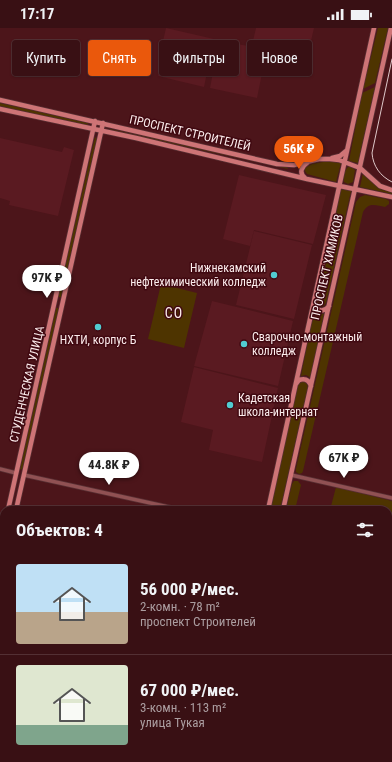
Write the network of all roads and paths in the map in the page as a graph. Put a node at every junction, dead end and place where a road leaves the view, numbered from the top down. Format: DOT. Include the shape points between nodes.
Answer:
graph roads {
  1 [pos="374,28"];
  2 [pos="391,28"];
  3 [pos="0,100"];
  4 [pos="0,108"];
  5 [pos="95,121"];
  6 [pos="103,123"];
  7 [pos="94,129"];
  8 [pos="101,130"];
  9 [pos="347,150"];
  10 [pos="330,158"];
  11 [pos="310,161"];
  12 [pos="344,162"];
  13 [pos="288,165"];
  14 [pos="360,168"];
  15 [pos="286,174"];
  16 [pos="307,179"];
  17 [pos="339,185"];
  18 [pos="355,188"];
  19 [pos="392,190"];
  20 [pos="392,197"];
  21 [pos="56,298"];
  22 [pos="63,299"];
  23 [pos="314,303"];
  24 [pos="54,306"];
  25 [pos="61,306"];
  26 [pos="329,306"];
  27 [pos="296,385"];
  28 [pos="310,388"];
  29 [pos="0,469"];
  30 [pos="16,473"];
  31 [pos="291,474"];
  32 [pos="24,475"];
  33 [pos="392,498"];
  34 [pos="9,506"];
  35 [pos="17,506"];
  36 [pos="164,506"];
  37 [pos="269,506"];
  38 [pos="284,506"];
  1 -- 9 [label="main road, ПРОСПЕКТ ХИМИКОВ"];
  2 -- 14 [label="main road, ПРОСПЕКТ ХИМИКОВ"];
  3 -- 5 [label="main road, ПРОСПЕКТ СТРОИТЕЛЕЙ"];
  4 -- 7 [label="main road, ПРОСПЕКТ СТРОИТЕЛЕЙ"];
  5 -- 6 [label="main road, ПРОСПЕКТ СТРОИТЕЛЕЙ"];
  5 -- 7 [label="main road, СТУДЕНЧЕСКАЯ УЛИЦА"];
  6 -- 8 [label="main road, СТУДЕНЧЕСКАЯ УЛИЦА"];
  6 -- 13 [label="main road, ПРОСПЕКТ СТРОИТЕЛЕЙ"];
  7 -- 8 [label="main road, ПРОСПЕКТ СТРОИТЕЛЕЙ"];
  7 -- 21 [label="main road, СТУДЕНЧЕСКАЯ УЛИЦА"];
  8 -- 15 [label="main road, ПРОСПЕКТ СТРОИТЕЛЕЙ"];
  8 -- 22 [label="main road, СТУДЕНЧЕСКАЯ УЛИЦА"];
  9 -- 10 [label="main road"];
  9 -- 12 [label="main road, ПРОСПЕКТ ХИМИКОВ"];
  10 -- 11 [label="main road, ПРОСПЕКТ СТРОИТЕЛЕЙ"];
  10 -- 12 [label="main road, ПРОСПЕКТ СТРОИТЕЛЕЙ"];
  11 -- 13 [label="main road, ПРОСПЕКТ СТРОИТЕЛЕЙ"];
  11 -- 16 [label="main road" via="302,169 302,175"];
  12 -- 14 [label="main road, ПРОСПЕКТ СТРОИТЕЛЕЙ"];
  12 -- 17 [label="main road, ПРОСПЕКТ ХИМИКОВ"];
  13 -- 15 [label="main road" via="291,169"];
  14 -- 18 [label="main road, ПРОСПЕКТ ХИМИКОВ"];
  14 -- 19 [label="main road, ПРОСПЕКТ СТРОИТЕЛЕЙ" via="380,186"];
  15 -- 16 [label="main road, ПРОСПЕКТ СТРОИТЕЛЕЙ"];
  16 -- 17 [label="main road, ПРОСПЕКТ СТРОИТЕЛЕЙ"];
  17 -- 18 [label="main road, ПРОСПЕКТ СТРОИТЕЛЕЙ"];
  17 -- 23 [label="main road, ПРОСПЕКТ ХИМИКОВ"];
  18 -- 20 [label="main road, ПРОСПЕКТ СТРОИТЕЛЕЙ"];
  18 -- 26 [label="main road, ПРОСПЕКТ ХИМИКОВ"];
  21 -- 22 [label="main road"];
  21 -- 24 [label="main road, СТУДЕНЧЕСКАЯ УЛИЦА"];
  22 -- 25 [label="main road, СТУДЕНЧЕСКАЯ УЛИЦА"];
  23 -- 26 [label="main road" via="320,311 326,310"];
  23 -- 27 [label="main road, ПРОСПЕКТ ХИМИКОВ"];
  24 -- 25 [label="main road"];
  24 -- 30 [label="main road, СТУДЕНЧЕСКАЯ УЛИЦА"];
  25 -- 32 [label="main road, СТУДЕНЧЕСКАЯ УЛИЦА"];
  26 -- 28 [label="main road, ПРОСПЕКТ ХИМИКОВ"];
  27 -- 28 [label="main road" via="299,380 305,379"];
  27 -- 37 [label="main road, ПРОСПЕКТ ХИМИКОВ"];
  28 -- 31 [label="main road, ПРОСПЕКТ ХИМИКОВ"];
  29 -- 30 [label="street"];
  30 -- 32 [label="main road"];
  30 -- 34 [label="main road, СТУДЕНЧЕСКАЯ УЛИЦА"];
  31 -- 33 [label="street"];
  31 -- 38 [label="main road, ПРОСПЕКТ ХИМИКОВ"];
  32 -- 35 [label="main road, СТУДЕНЧЕСКАЯ УЛИЦА"];
  32 -- 36 [label="street"];
}
